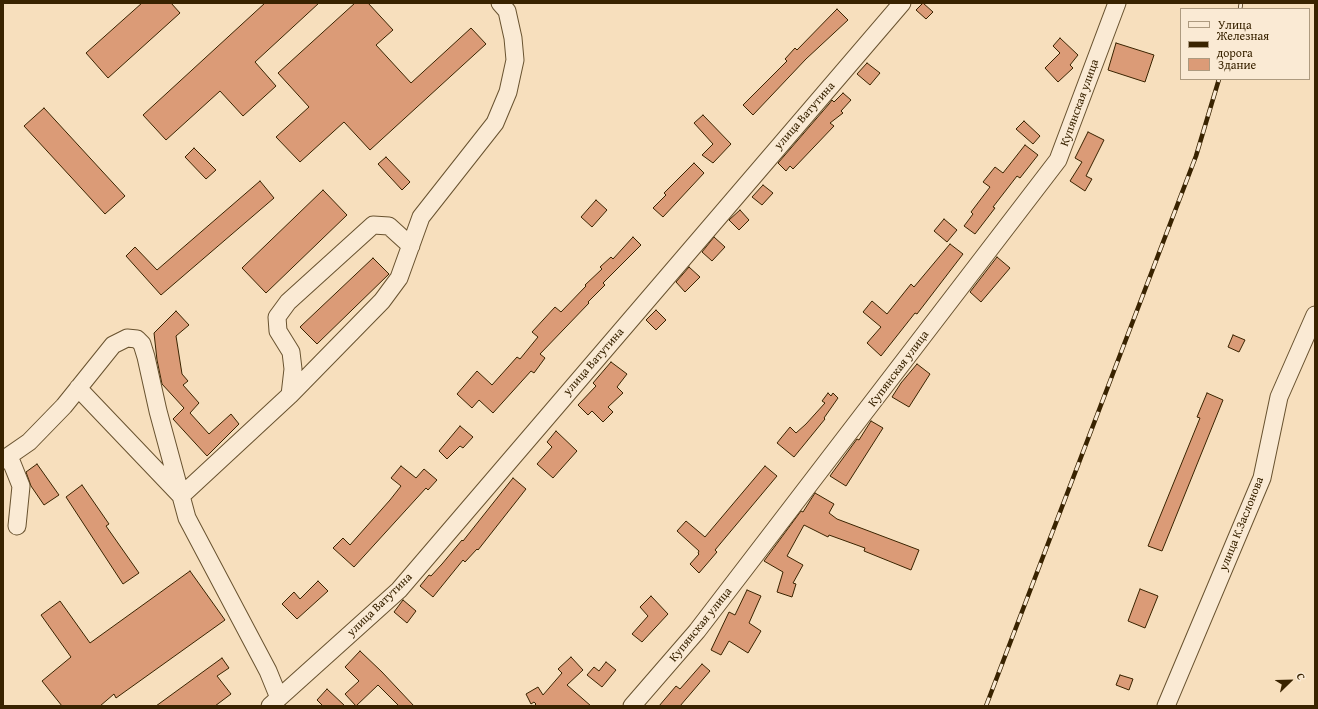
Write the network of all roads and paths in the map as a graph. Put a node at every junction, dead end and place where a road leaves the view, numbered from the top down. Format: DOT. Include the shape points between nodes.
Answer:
graph roads {
  1 [pos="500,3"];
  2 [pos="902,3"];
  3 [pos="1117,3"];
  4 [pos="410,246"];
  5 [pos="1315,315"];
  6 [pos="78,388"];
  7 [pos="290,395"];
  8 [pos="6,458"];
  9 [pos="181,496"];
  10 [pos="17,526"];
  11 [pos="275,702"];
  12 [pos="632,706"];
  13 [pos="1166,706"];
  1 -- 4 [label="street" via="507,11 515,60 508,92 495,123 421,217"];
  2 -- 11 [label="street, улица Ватутина" via="399,590"];
  3 -- 12 [label="street, Купянская улица" via="1058,160 698,631"];
  4 -- 7 [label="street" via="399,278 382,301"];
  4 -- 7 [label="street" via="388,226 373,225 288,302 277,317 278,331 291,352 293,369"];
  5 -- 13 [label="street, улица К.Заслонова" via="1279,397 1262,478"];
  6 -- 8 [label="street" via="29,442"];
  6 -- 9 [label="street"];
  6 -- 9 [label="street" via="113,345 127,338 137,339 142,344"];
  7 -- 9 [label="street"];
  8 -- 10 [label="street" via="21,486"];
  9 -- 11 [label="street" via="186,518 268,671"];
}
